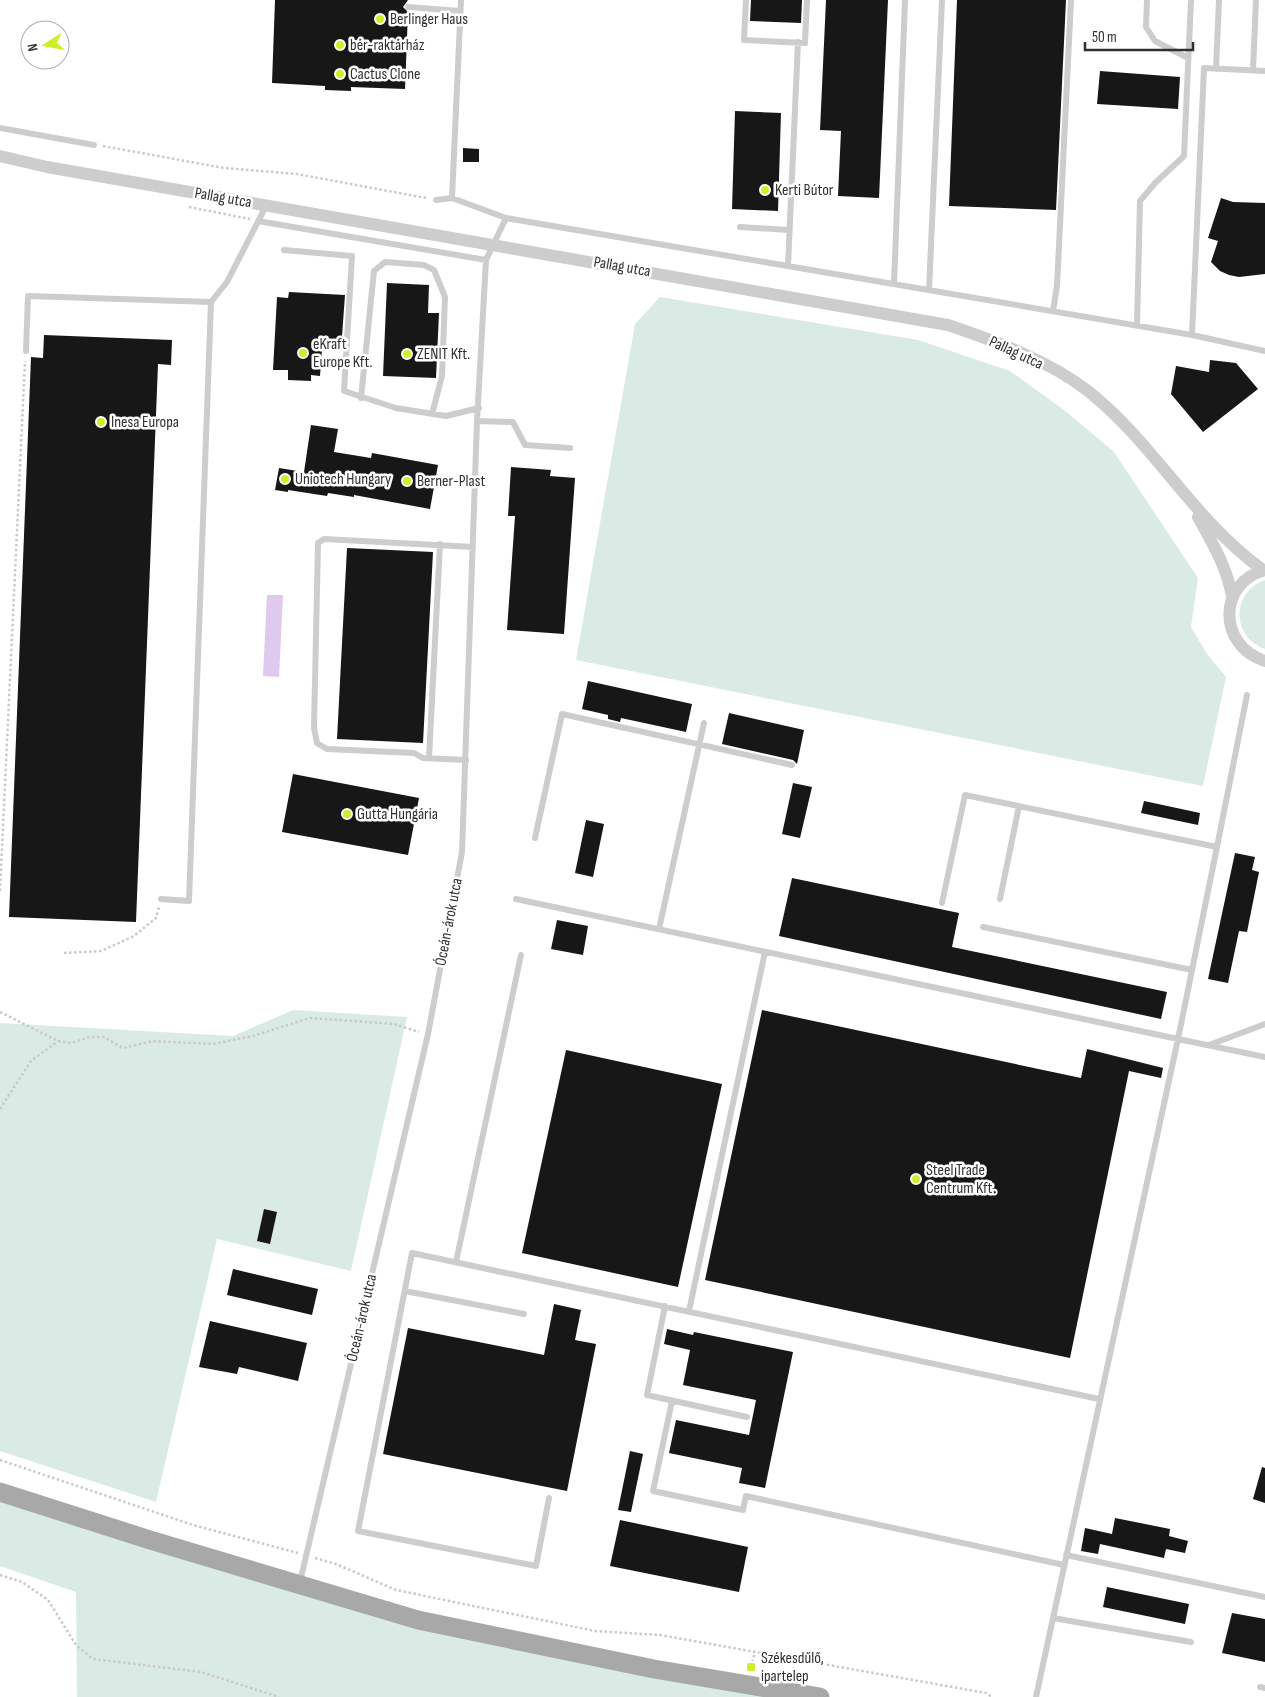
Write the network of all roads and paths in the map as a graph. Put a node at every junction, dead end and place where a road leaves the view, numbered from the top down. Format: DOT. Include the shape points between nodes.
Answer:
graph roads {
  1 [pos="460,0"];
  2 [pos="746,0"];
  3 [pos="807,0"];
  4 [pos="905,0"];
  5 [pos="942,0"];
  6 [pos="1070,0"];
  7 [pos="1147,0"];
  8 [pos="1191,0"];
  9 [pos="1219,0"];
  10 [pos="1256,0"];
  11 [pos="408,7"];
  12 [pos="460,11"];
  13 [pos="798,42"];
  14 [pos="1188,58"];
  15 [pos="1216,69"];
  16 [pos="1253,70"];
  17 [pos="1265,71"];
  18 [pos="0,128"];
  19 [pos="94,145"];
  20 [pos="0,156"];
  21 [pos="452,198"];
  22 [pos="436,200"];
  23 [pos="266,206"];
  24 [pos="506,218"];
  25 [pos="258,221"];
  26 [pos="740,227"];
  27 [pos="789,230"];
  28 [pos="492,245"];
  29 [pos="284,250"];
  30 [pos="486,260"];
  31 [pos="788,266"];
  32 [pos="894,284"];
  33 [pos="929,290"];
  34 [pos="211,302"];
  35 [pos="1052,311"];
  36 [pos="1137,326"];
  37 [pos="1192,335"];
  38 [pos="1265,350"];
  39 [pos="26,351"];
  40 [pos="361,398"];
  41 [pos="479,408"];
  42 [pos="432,414"];
  43 [pos="477,421"];
  44 [pos="570,448"];
  45 [pos="1186,498"];
  46 [pos="440,544"];
  47 [pos="473,547"];
  48 [pos="1264,570"];
  49 [pos="1232,597"];
  50 [pos="1265,660"];
  51 [pos="1248,695"];
  52 [pos="704,723"];
  53 [pos="699,744"];
  54 [pos="429,758"];
  55 [pos="466,760"];
  56 [pos="792,765"];
  57 [pos="1019,806"];
  58 [pos="535,838"];
  59 [pos="1217,847"];
  60 [pos="0,891"];
  61 [pos="516,899"];
  62 [pos="1000,899"];
  63 [pos="161,900"];
  64 [pos="942,904"];
  65 [pos="983,927"];
  66 [pos="659,929"];
  67 [pos="764,952"];
  68 [pos="64,953"];
  69 [pos="521,955"];
  70 [pos="1192,970"];
  71 [pos="0,1012"];
  72 [pos="1265,1024"];
  73 [pos="428,1034"];
  74 [pos="1178,1039"];
  75 [pos="58,1041"];
  76 [pos="1208,1045"];
  77 [pos="1265,1057"];
  78 [pos="0,1109"];
  79 [pos="456,1262"];
  80 [pos="405,1291"];
  81 [pos="665,1306"];
  82 [pos="689,1311"];
  83 [pos="524,1314"];
  84 [pos="1099,1399"];
  85 [pos="672,1401"];
  86 [pos="747,1417"];
  87 [pos="0,1460"];
  88 [pos="0,1492"];
  89 [pos="549,1498"];
  90 [pos="1066,1555"];
  91 [pos="308,1556"];
  92 [pos="1064,1564"];
  93 [pos="0,1575"];
  94 [pos="299,1586"];
  95 [pos="1265,1597"];
  96 [pos="1053,1618"];
  97 [pos="1191,1642"];
  98 [pos="754,1652"];
  99 [pos="797,1660"];
  100 [pos="751,1667"];
  101 [pos="791,1674"];
  102 [pos="279,1697"];
  103 [pos="820,1697"];
  104 [pos="992,1697"];
  105 [pos="1036,1697"];
  1 -- 12 [label="lane"];
  2 -- 13 [label="lane" via="744,40"];
  3 -- 13 [label="lane" via="805,42"];
  4 -- 32 [label="lane"];
  5 -- 33 [label="lane"];
  6 -- 35 [label="lane" via="1058,286"];
  7 -- 14 [label="lane" via="1146,27 1155,41"];
  8 -- 14 [label="lane"];
  9 -- 15 [label="lane"];
  10 -- 16 [label="lane"];
  11 -- 12 [label="lane"];
  12 -- 21 [label="lane"];
  13 -- 27 [label="lane"];
  14 -- 36 [label="lane" via="1184,156 1140,201"];
  15 -- 16 [label="lane"];
  15 -- 37 [label="lane" via="1204,68"];
  16 -- 17 [label="lane"];
  18 -- 19 [label="lane"];
  19 -- 22 [label="path" via="224,168 297,174"];
  20 -- 23 [label="street, Pallag utca"];
  21 -- 22 [label="lane, Pallag utca"];
  21 -- 24 [label="lane, Pallag utca"];
  23 -- 25 [label="lane"];
  23 -- 28 [label="street, Pallag utca"];
  24 -- 28 [label="lane, Óceán-árok utca"];
  24 -- 31 [label="lane, Pallag utca"];
  25 -- 30 [label="lane"];
  25 -- 34 [label="lane" via="227,282"];
  26 -- 27 [label="lane"];
  27 -- 31 [label="lane"];
  28 -- 30 [label="lane, Óceán-árok utca"];
  28 -- 45 [label="street, Pallag utca" via="948,325 996,342 1043,364 1088,391 1124,425"];
  29 -- 40 [label="lane" via="352,256 344,391"];
  30 -- 41 [label="lane, Óceán-árok utca"];
  31 -- 32 [label="lane, Pallag utca"];
  32 -- 33 [label="lane, Pallag utca"];
  33 -- 35 [label="lane, Pallag utca"];
  34 -- 39 [label="lane" via="28,296"];
  34 -- 63 [label="lane" via="189,901"];
  35 -- 36 [label="lane, Pallag utca"];
  36 -- 37 [label="lane, Pallag utca"];
  37 -- 38 [label="lane, Pallag utca"];
  39 -- 60 [label="path"];
  40 -- 42 [label="lane"];
  40 -- 42 [label="lane" via="374,271 385,262 424,264 434,270 445,297 442,376"];
  41 -- 42 [label="lane" via="446,416"];
  41 -- 43 [label="lane, Óceán-árok utca"];
  43 -- 44 [label="lane" via="513,422 525,445"];
  43 -- 47 [label="lane, Óceán-árok utca"];
  45 -- 48 [label="street" via="1221,534"];
  45 -- 49 [label="street" via="1220,555"];
  46 -- 47 [label="lane"];
  46 -- 54 [label="lane"];
  46 -- 54 [label="lane" via="324,539 318,543 314,728 317,743 327,748 414,754"];
  47 -- 55 [label="lane, Óceán-árok utca"];
  48 -- 49 [label="street" via="1241,583"];
  49 -- 50 [label="street" via="1228,613 1238,643 1249,654"];
  51 -- 59 [label="lane"];
  52 -- 53 [label="lane"];
  53 -- 56 [label="lane"];
  53 -- 58 [label="lane" via="562,714"];
  53 -- 66 [label="lane"];
  54 -- 55 [label="lane"];
  55 -- 73 [label="lane, Óceán-árok utca" via="462,852"];
  57 -- 59 [label="lane"];
  57 -- 62 [label="lane"];
  57 -- 64 [label="lane" via="964,795"];
  59 -- 70 [label="lane"];
  61 -- 66 [label="lane"];
  63 -- 68 [label="path" via="156,918 134,936 101,952"];
  65 -- 70 [label="lane"];
  66 -- 67 [label="lane"];
  67 -- 74 [label="lane"];
  67 -- 82 [label="lane"];
  69 -- 79 [label="lane"];
  70 -- 74 [label="lane"];
  71 -- 75 [label="path"];
  72 -- 76 [label="lane"];
  73 -- 75 [label="path" via="394,1024 310,1018 253,1036 213,1044 152,1041 123,1048 104,1037 90,1037 70,1044"];
  73 -- 91 [label="lane, Óceán-árok utca"];
  74 -- 76 [label="lane"];
  74 -- 84 [label="lane"];
  75 -- 78 [label="path" via="31,1061"];
  76 -- 77 [label="lane"];
  79 -- 80 [label="lane" via="412,1252"];
  79 -- 81 [label="lane"];
  80 -- 83 [label="lane"];
  80 -- 89 [label="lane" via="358,1532 536,1566"];
  81 -- 82 [label="lane"];
  81 -- 85 [label="lane" via="646,1395"];
  82 -- 84 [label="lane"];
  84 -- 90 [label="lane"];
  85 -- 86 [label="lane"];
  85 -- 92 [label="lane" via="653,1491 743,1510 746,1496"];
  87 -- 91 [label="path" via="194,1525"];
  88 -- 94 [label="main road"];
  90 -- 92 [label="lane"];
  90 -- 95 [label="lane"];
  91 -- 94 [label="lane, Óceán-árok utca"];
  91 -- 98 [label="path" via="336,1564 396,1590 595,1631 660,1635"];
  92 -- 96 [label="lane"];
  93 -- 102 [label="path" via="22,1582 48,1600 76,1645 93,1659 201,1672"];
  94 -- 103 [label="main road" via="418,1620 508,1640"];
  96 -- 97 [label="lane"];
  96 -- 105 [label="lane"];
  98 -- 99 [label="path"];
  98 -- 100 [label="path"];
  99 -- 101 [label="path"];
  99 -- 104 [label="path" via="986,1693"];
}
